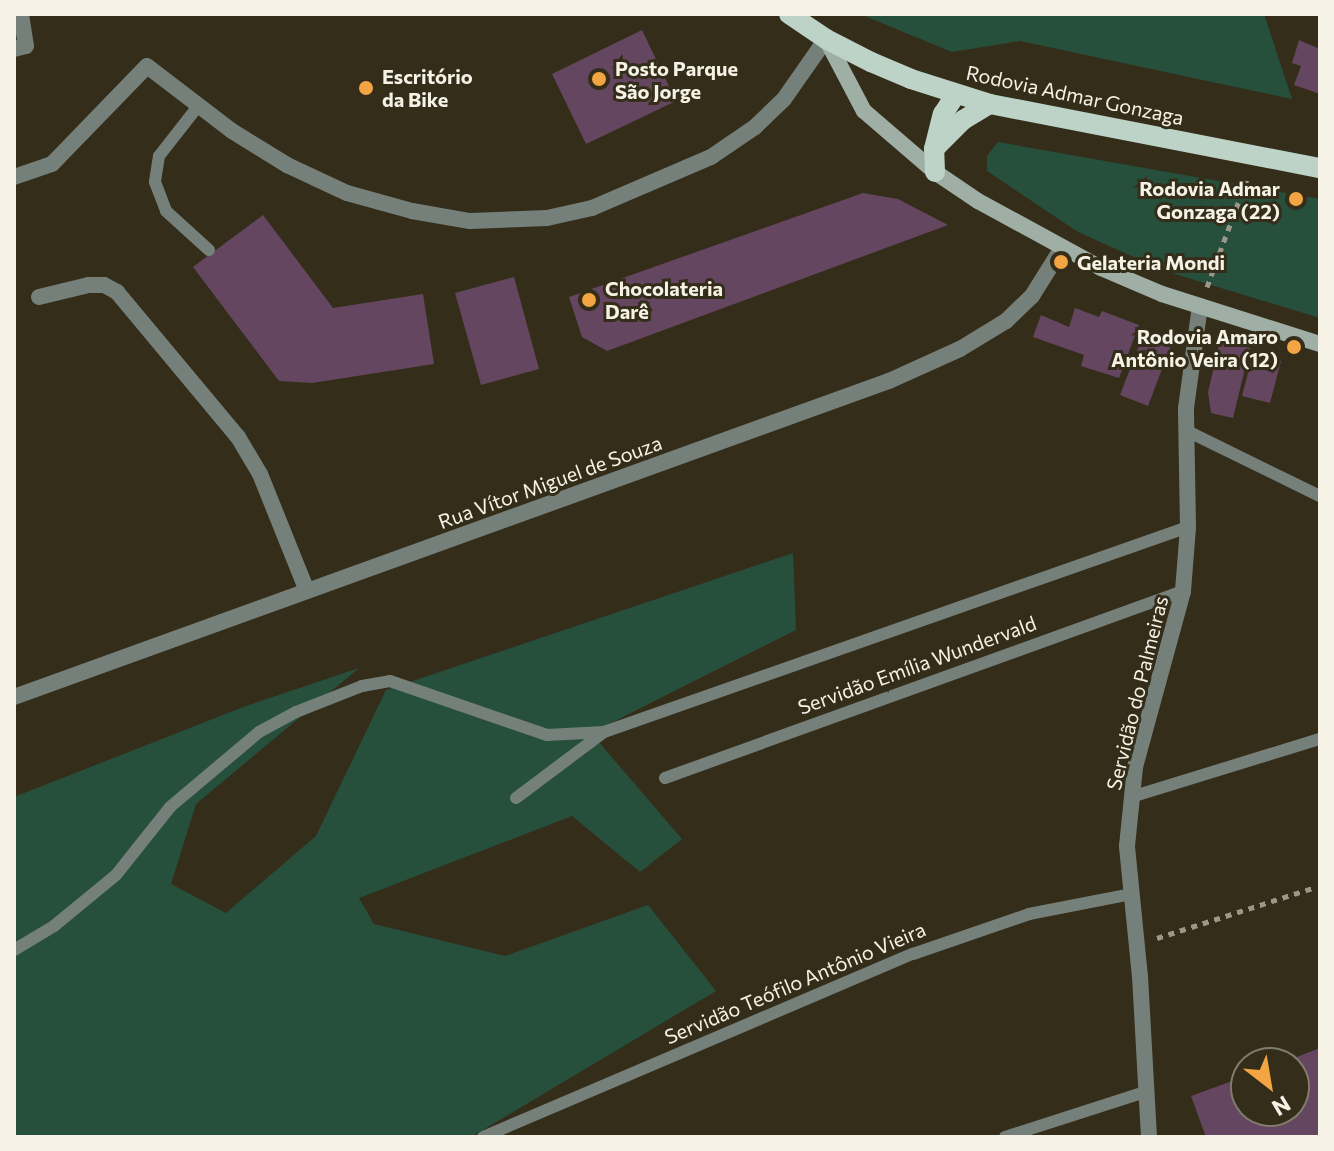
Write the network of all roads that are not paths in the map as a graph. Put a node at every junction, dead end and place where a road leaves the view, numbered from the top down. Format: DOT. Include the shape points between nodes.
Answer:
graph roads {
  1 [pos="21,14"];
  2 [pos="789,14"];
  3 [pos="826,39"];
  4 [pos="14,49"];
  5 [pos="956,94"];
  6 [pos="990,104"];
  7 [pos="199,105"];
  8 [pos="934,149"];
  9 [pos="1320,168"];
  10 [pos="935,172"];
  11 [pos="14,177"];
  12 [pos="1062,248"];
  13 [pos="209,250"];
  14 [pos="39,297"];
  15 [pos="1200,306"];
  16 [pos="1320,344"];
  17 [pos="1185,430"];
  18 [pos="1320,496"];
  19 [pos="1188,527"];
  20 [pos="307,591"];
  21 [pos="1183,591"];
  22 [pos="14,697"];
  23 [pos="604,732"];
  24 [pos="1320,739"];
  25 [pos="665,778"];
  26 [pos="1131,797"];
  27 [pos="516,798"];
  28 [pos="1132,894"];
  29 [pos="14,950"];
  30 [pos="1145,1092"];
  31 [pos="483,1137"];
  32 [pos="1005,1137"];
  33 [pos="1149,1137"];
  1 -- 4 [label="street" via="26,46"];
  2 -- 3 [label="main road, Rodovia Admar Gonzaga"];
  3 -- 5 [label="main road, Rodovia Admar Gonzaga"];
  3 -- 7 [label="street" via="784,99 711,157 592,208 547,218 470,221 347,193 287,165"];
  3 -- 10 [label="main road" via="864,111"];
  5 -- 6 [label="main road, Rodovia Admar Gonzaga"];
  5 -- 8 [label="main road" via="943,114"];
  6 -- 8 [label="main road" via="963,120"];
  6 -- 9 [label="main road, Rodovia Admar Gonzaga"];
  7 -- 11 [label="street" via="147,66 52,164"];
  7 -- 13 [label="lane" via="159,156 155,182 166,211"];
  8 -- 10 [label="main road"];
  10 -- 12 [label="main road"];
  12 -- 15 [label="main road"];
  12 -- 20 [label="street, Rua Vítor Miguel de Souza" via="1032,296 1006,321 946,356"];
  14 -- 20 [label="street" via="89,285 117,292 238,437 260,474"];
  15 -- 16 [label="main road"];
  15 -- 17 [label="street, Servidão do Palmeiras"];
  17 -- 18 [label="lane"];
  17 -- 19 [label="street, Servidão do Palmeiras"];
  19 -- 21 [label="street, Servidão do Palmeiras"];
  19 -- 23 [label="lane"];
  20 -- 22 [label="street, Rua Vítor Miguel de Souza"];
  21 -- 25 [label="lane, Servidão Emília Wundervald"];
  21 -- 26 [label="street, Servidão do Palmeiras"];
  23 -- 27 [label="lane"];
  23 -- 29 [label="lane" via="547,735 390,681 362,686 259,732 170,807 116,875 54,926"];
  24 -- 26 [label="lane"];
  26 -- 28 [label="street, Servidão do Palmeiras" via="1127,846"];
  28 -- 30 [label="street, Servidão do Palmeiras"];
  28 -- 31 [label="lane, Servidão Teófilo Antônio Vieira" via="1029,914 913,954"];
  30 -- 32 [label="lane"];
  30 -- 33 [label="street, Servidão do Palmeiras"];
}
